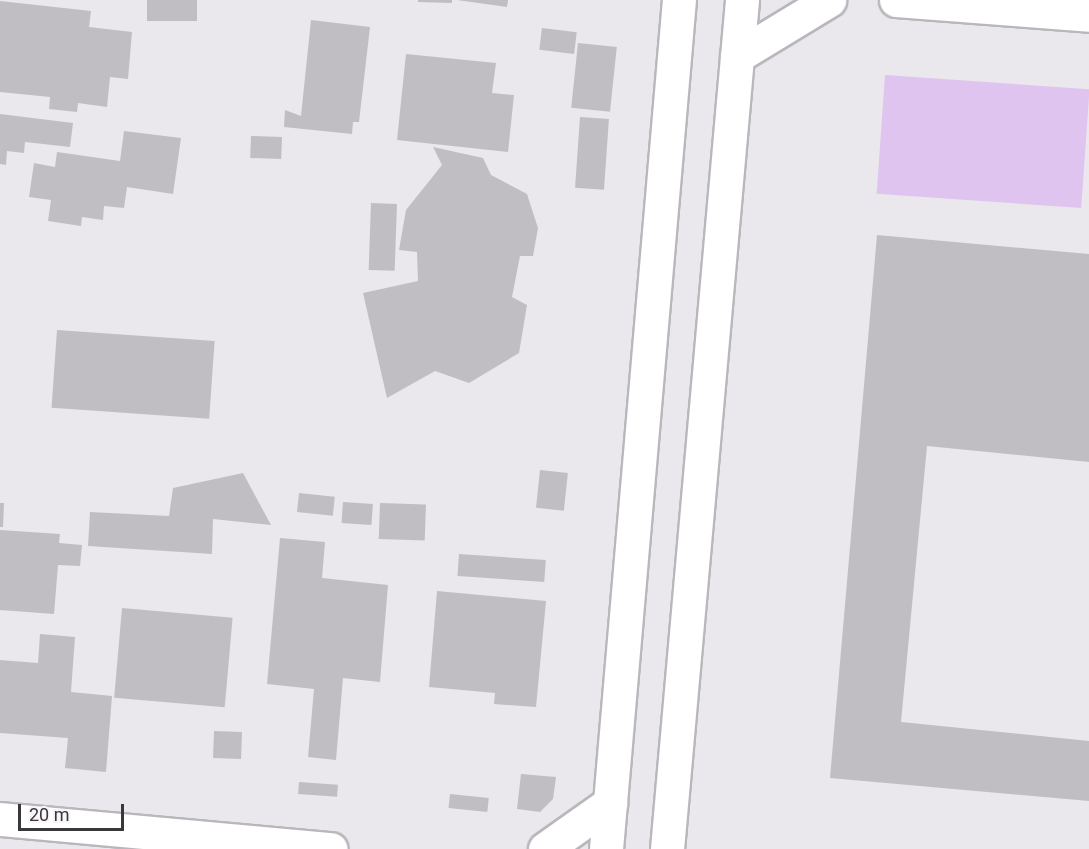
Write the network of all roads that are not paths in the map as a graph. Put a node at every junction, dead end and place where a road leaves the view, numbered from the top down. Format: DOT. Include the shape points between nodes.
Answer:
graph roads {
  1 [pos="679,0"];
  2 [pos="742,0"];
  3 [pos="829,0"];
  4 [pos="896,0"];
  5 [pos="1089,15"];
  6 [pos="737,56"];
  7 [pos="610,803"];
  8 [pos="0,819"];
  9 [pos="332,849"];
  10 [pos="545,849"];
  11 [pos="606,849"];
  12 [pos="667,849"];
  1 -- 7 [label="street"];
  2 -- 6 [label="street"];
  3 -- 6 [label="street"];
  4 -- 5 [label="street"];
  6 -- 12 [label="street"];
  7 -- 10 [label="street"];
  7 -- 11 [label="street"];
  8 -- 9 [label="street"];
}
